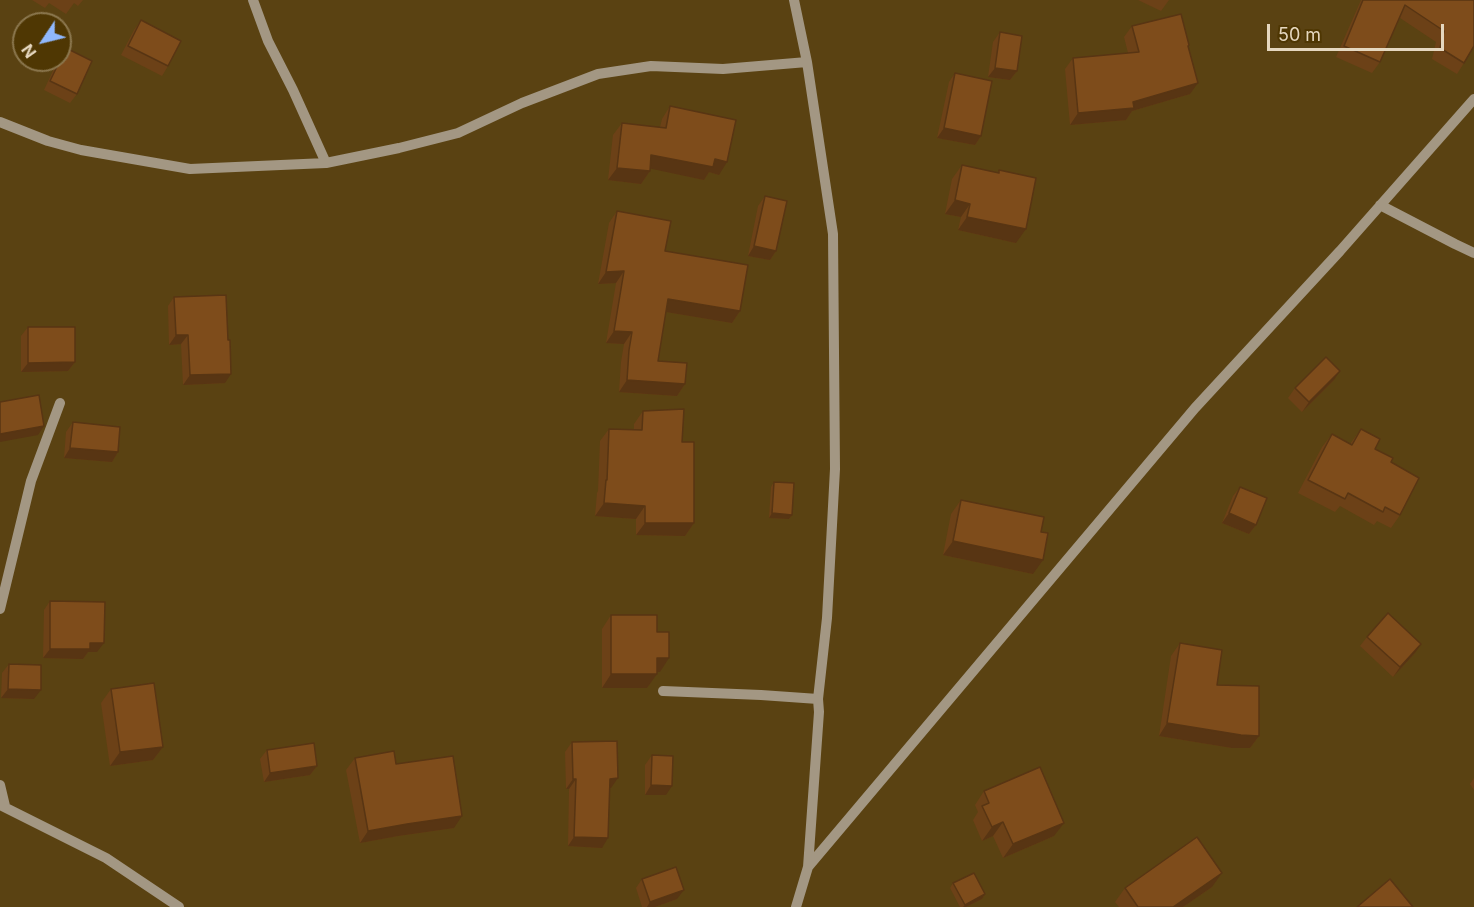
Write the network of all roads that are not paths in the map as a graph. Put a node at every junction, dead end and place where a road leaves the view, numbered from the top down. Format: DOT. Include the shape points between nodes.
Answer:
graph roads {
  1 [pos="252,0"];
  2 [pos="794,0"];
  3 [pos="807,62"];
  4 [pos="1474,99"];
  5 [pos="0,122"];
  6 [pos="327,163"];
  7 [pos="1380,205"];
  8 [pos="1474,253"];
  9 [pos="60,403"];
  10 [pos="0,609"];
  11 [pos="663,691"];
  12 [pos="818,699"];
  13 [pos="0,785"];
  14 [pos="3,805"];
  15 [pos="808,867"];
  16 [pos="179,907"];
  17 [pos="796,907"];
  1 -- 6 [label="street"];
  2 -- 3 [label="street"];
  3 -- 6 [label="street" via="723,69 651,66 598,74 458,133"];
  3 -- 12 [label="street" via="833,234 835,469 827,618"];
  4 -- 7 [label="street"];
  5 -- 6 [label="street" via="81,150 190,169"];
  7 -- 8 [label="street"];
  7 -- 15 [label="street" via="1195,408"];
  9 -- 10 [label="street" via="31,481"];
  11 -- 12 [label="street"];
  12 -- 15 [label="street"];
  13 -- 14 [label="street"];
  14 -- 16 [label="street" via="106,858"];
  15 -- 17 [label="street"];
}
